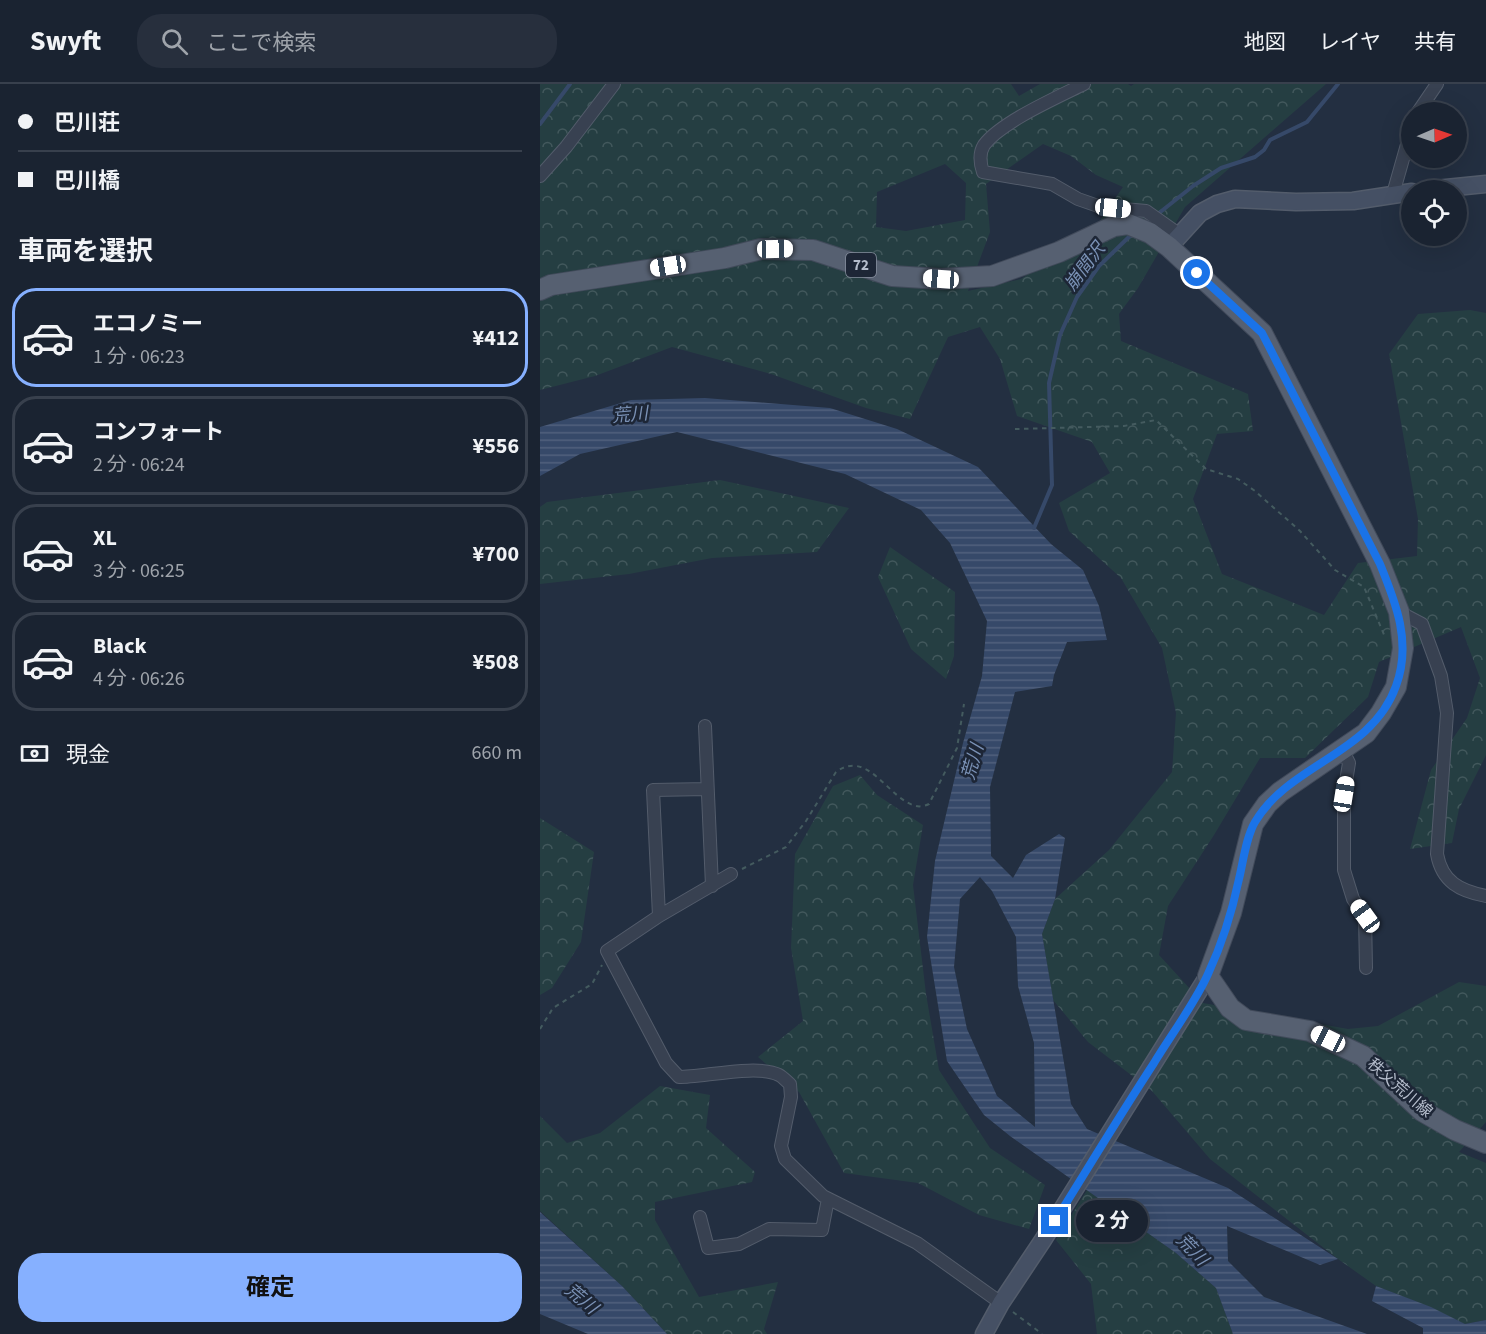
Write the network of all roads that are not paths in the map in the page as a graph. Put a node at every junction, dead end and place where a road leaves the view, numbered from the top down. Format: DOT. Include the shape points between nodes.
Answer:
graph roads {
  1 [pos="614,84"];
  2 [pos="1084,84"];
  3 [pos="1437,84"];
  4 [pos="1425,102"];
  5 [pos="1401,166"];
  6 [pos="540,176"];
  7 [pos="1486,184"];
  8 [pos="1467,186"];
  9 [pos="1401,193"];
  10 [pos="1393,194"];
  11 [pos="1175,241"];
  12 [pos="540,290"];
  13 [pos="1399,612"];
  14 [pos="705,726"];
  15 [pos="1342,749"];
  16 [pos="707,789"];
  17 [pos="731,874"];
  18 [pos="712,886"];
  19 [pos="1486,896"];
  20 [pos="659,916"];
  21 [pos="1366,968"];
  22 [pos="1204,983"];
  23 [pos="1486,1143"];
  24 [pos="828,1199"];
  25 [pos="700,1217"];
  26 [pos="1001,1303"];
  27 [pos="984,1334"];
  1 -- 6 [label="street"];
  2 -- 11 [label="street" via="998,132 981,152 983,172 1052,184 1101,207 1146,211"];
  3 -- 4 [label="street"];
  5 -- 10 [label="street"];
  7 -- 8 [label="main road"];
  9 -- 10 [label="main road"];
  10 -- 11 [label="main road" via="1353,201 1235,199 1200,213"];
  11 -- 12 [label="main road, 72" via="1128,224 1114,226 1059,252 992,276 941,279 892,276 813,250 761,249"];
  11 -- 13 [label="main road, 72" via="1262,333 1380,564"];
  13 -- 15 [label="main road, 72" via="1403,648 1396,687 1366,733"];
  13 -- 19 [label="street" via="1422,624 1441,676 1448,713 1437,854 1440,867 1449,881 1464,892"];
  14 -- 16 [label="street"];
  15 -- 21 [label="street" via="1349,763 1344,794 1344,870 1353,899 1365,916"];
  15 -- 22 [label="main road, 72" via="1280,792 1253,824 1231,913"];
  16 -- 18 [label="street"];
  16 -- 20 [label="street" via="654,790"];
  17 -- 18 [label="street"];
  18 -- 20 [label="street"];
  20 -- 24 [label="street" via="607,951 666,1063 679,1077 768,1071 780,1075 790,1084 791,1097 781,1146 785,1160"];
  22 -- 23 [label="main road, 秩父荒川線" via="1246,1020 1311,1031 1363,1056 1422,1111"];
  22 -- 26 [label="main road"];
  24 -- 25 [label="street" via="822,1230 769,1229 739,1244 708,1248"];
  24 -- 26 [label="street" via="917,1242"];
  26 -- 27 [label="main road"];
}
